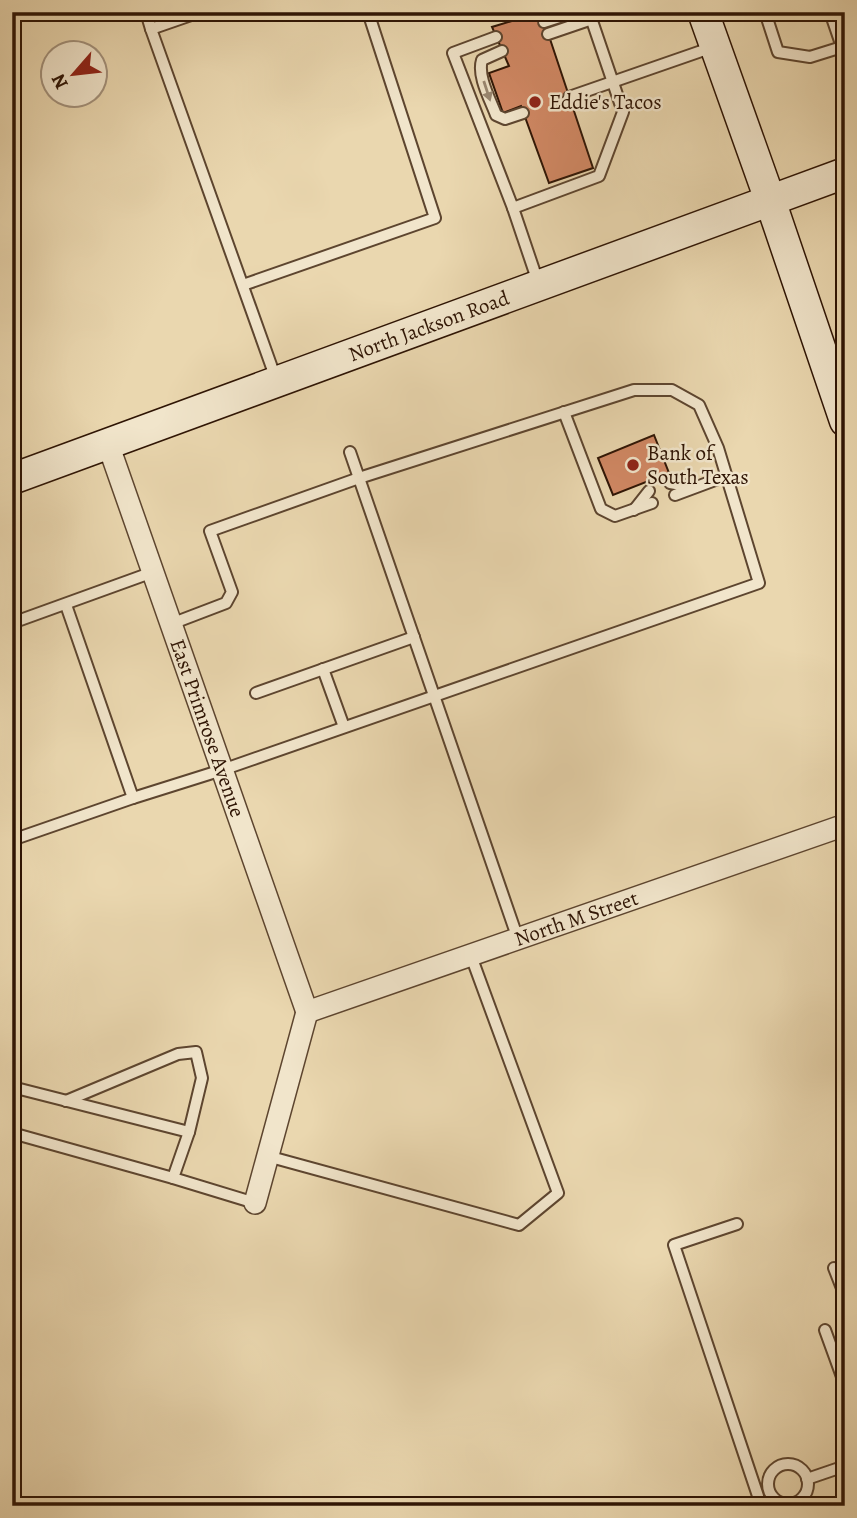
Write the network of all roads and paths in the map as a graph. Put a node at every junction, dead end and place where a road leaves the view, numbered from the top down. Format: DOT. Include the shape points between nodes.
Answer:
graph roads {
  1 [pos="146,12"];
  2 [pos="200,12"];
  3 [pos="368,12"];
  4 [pos="575,12"];
  5 [pos="765,12"];
  6 [pos="830,12"];
  7 [pos="705,13"];
  8 [pos="590,16"];
  9 [pos="781,21"];
  10 [pos="544,22"];
  11 [pos="769,25"];
  12 [pos="151,29"];
  13 [pos="548,34"];
  14 [pos="496,37"];
  15 [pos="715,46"];
  16 [pos="843,47"];
  17 [pos="502,51"];
  18 [pos="613,82"];
  19 [pos="569,97"];
  20 [pos="523,113"];
  21 [pos="845,173"];
  22 [pos="770,200"];
  23 [pos="513,208"];
  24 [pos="243,285"];
  25 [pos="539,285"];
  26 [pos="277,382"];
  27 [pos="564,412"];
  28 [pos="845,421"];
  29 [pos="108,444"];
  30 [pos="351,452"];
  31 [pos="726,477"];
  32 [pos="359,478"];
  33 [pos="12,479"];
  34 [pos="673,492"];
  35 [pos="651,500"];
  36 [pos="153,572"];
  37 [pos="66,605"];
  38 [pos="12,623"];
  39 [pos="171,624"];
  40 [pos="414,638"];
  41 [pos="323,669"];
  42 [pos="256,693"];
  43 [pos="434,696"];
  44 [pos="344,727"];
  45 [pos="222,770"];
  46 [pos="133,798"];
  47 [pos="843,830"];
  48 [pos="12,840"];
  49 [pos="518,939"];
  50 [pos="471,956"];
  51 [pos="307,1012"];
  52 [pos="12,1087"];
  53 [pos="66,1101"];
  54 [pos="189,1132"];
  55 [pos="12,1133"];
  56 [pos="267,1156"];
  57 [pos="173,1178"];
  58 [pos="255,1203"];
  59 [pos="737,1224"];
  60 [pos="834,1268"];
  61 [pos="845,1296"];
  62 [pos="825,1330"];
  63 [pos="845,1385"];
  64 [pos="845,1466"];
  65 [pos="807,1479"];
  66 [pos="763,1498"];
  1 -- 12 [label="lane"];
  2 -- 12 [label="lane"];
  3 -- 24 [label="lane" via="435,218"];
  4 -- 10 [label="lane"];
  5 -- 11 [label="lane"];
  6 -- 16 [label="lane"];
  7 -- 15 [label="main road"];
  8 -- 13 [label="lane"];
  8 -- 18 [label="lane"];
  9 -- 11 [label="lane"];
  11 -- 16 [label="lane" via="778,52 810,57"];
  12 -- 24 [label="lane"];
  14 -- 23 [label="lane" via="453,53"];
  15 -- 18 [label="lane"];
  15 -- 22 [label="main road"];
  17 -- 20 [label="lane, one-way" via="482,60 489,97 496,115 505,119"];
  18 -- 19 [label="lane"];
  18 -- 23 [label="lane" via="623,112 599,176"];
  21 -- 22 [label="main road, North Jackson Road"];
  22 -- 25 [label="main road, North Jackson Road"];
  22 -- 28 [label="main road"];
  23 -- 25 [label="lane"];
  24 -- 26 [label="lane"];
  25 -- 26 [label="main road, North Jackson Road"];
  26 -- 29 [label="main road, North Jackson Road"];
  27 -- 31 [label="lane" via="634,390 671,390 699,405"];
  27 -- 32 [label="lane"];
  27 -- 35 [label="lane" via="601,509 615,516"];
  29 -- 33 [label="main road, North Jackson Road"];
  29 -- 36 [label="street, East Primrose Avenue"];
  30 -- 32 [label="lane"];
  31 -- 34 [label="lane"];
  31 -- 43 [label="lane" via="759,583"];
  32 -- 39 [label="lane" via="210,531 232,592 226,603"];
  32 -- 40 [label="lane"];
  36 -- 37 [label="lane"];
  36 -- 39 [label="street, East Primrose Avenue"];
  37 -- 38 [label="lane"];
  37 -- 46 [label="lane"];
  39 -- 45 [label="street, East Primrose Avenue"];
  40 -- 41 [label="lane"];
  40 -- 43 [label="lane"];
  41 -- 42 [label="lane"];
  41 -- 44 [label="lane"];
  43 -- 44 [label="lane"];
  43 -- 49 [label="lane"];
  44 -- 45 [label="lane"];
  45 -- 46 [label="lane"];
  45 -- 51 [label="street, East Primrose Avenue"];
  46 -- 48 [label="lane"];
  47 -- 49 [label="street, North M Street"];
  49 -- 50 [label="street, North M Street"];
  50 -- 51 [label="street, North M Street"];
  50 -- 56 [label="lane" via="558,1194 519,1225"];
  51 -- 56 [label="street"];
  52 -- 53 [label="lane"];
  53 -- 54 [label="lane"];
  53 -- 54 [label="lane" via="178,1054 196,1052 202,1079"];
  54 -- 57 [label="lane"];
  55 -- 57 [label="lane"];
  56 -- 58 [label="street"];
  57 -- 58 [label="lane"];
  59 -- 66 [label="lane" via="674,1245"];
  60 -- 61 [label="lane"];
  62 -- 63 [label="lane"];
  64 -- 65 [label="lane"];
  65 -- 66 [label="lane" via="806,1494 796,1503"];
  65 -- 66 [label="lane" via="795,1465 782,1464 770,1472"];
}
